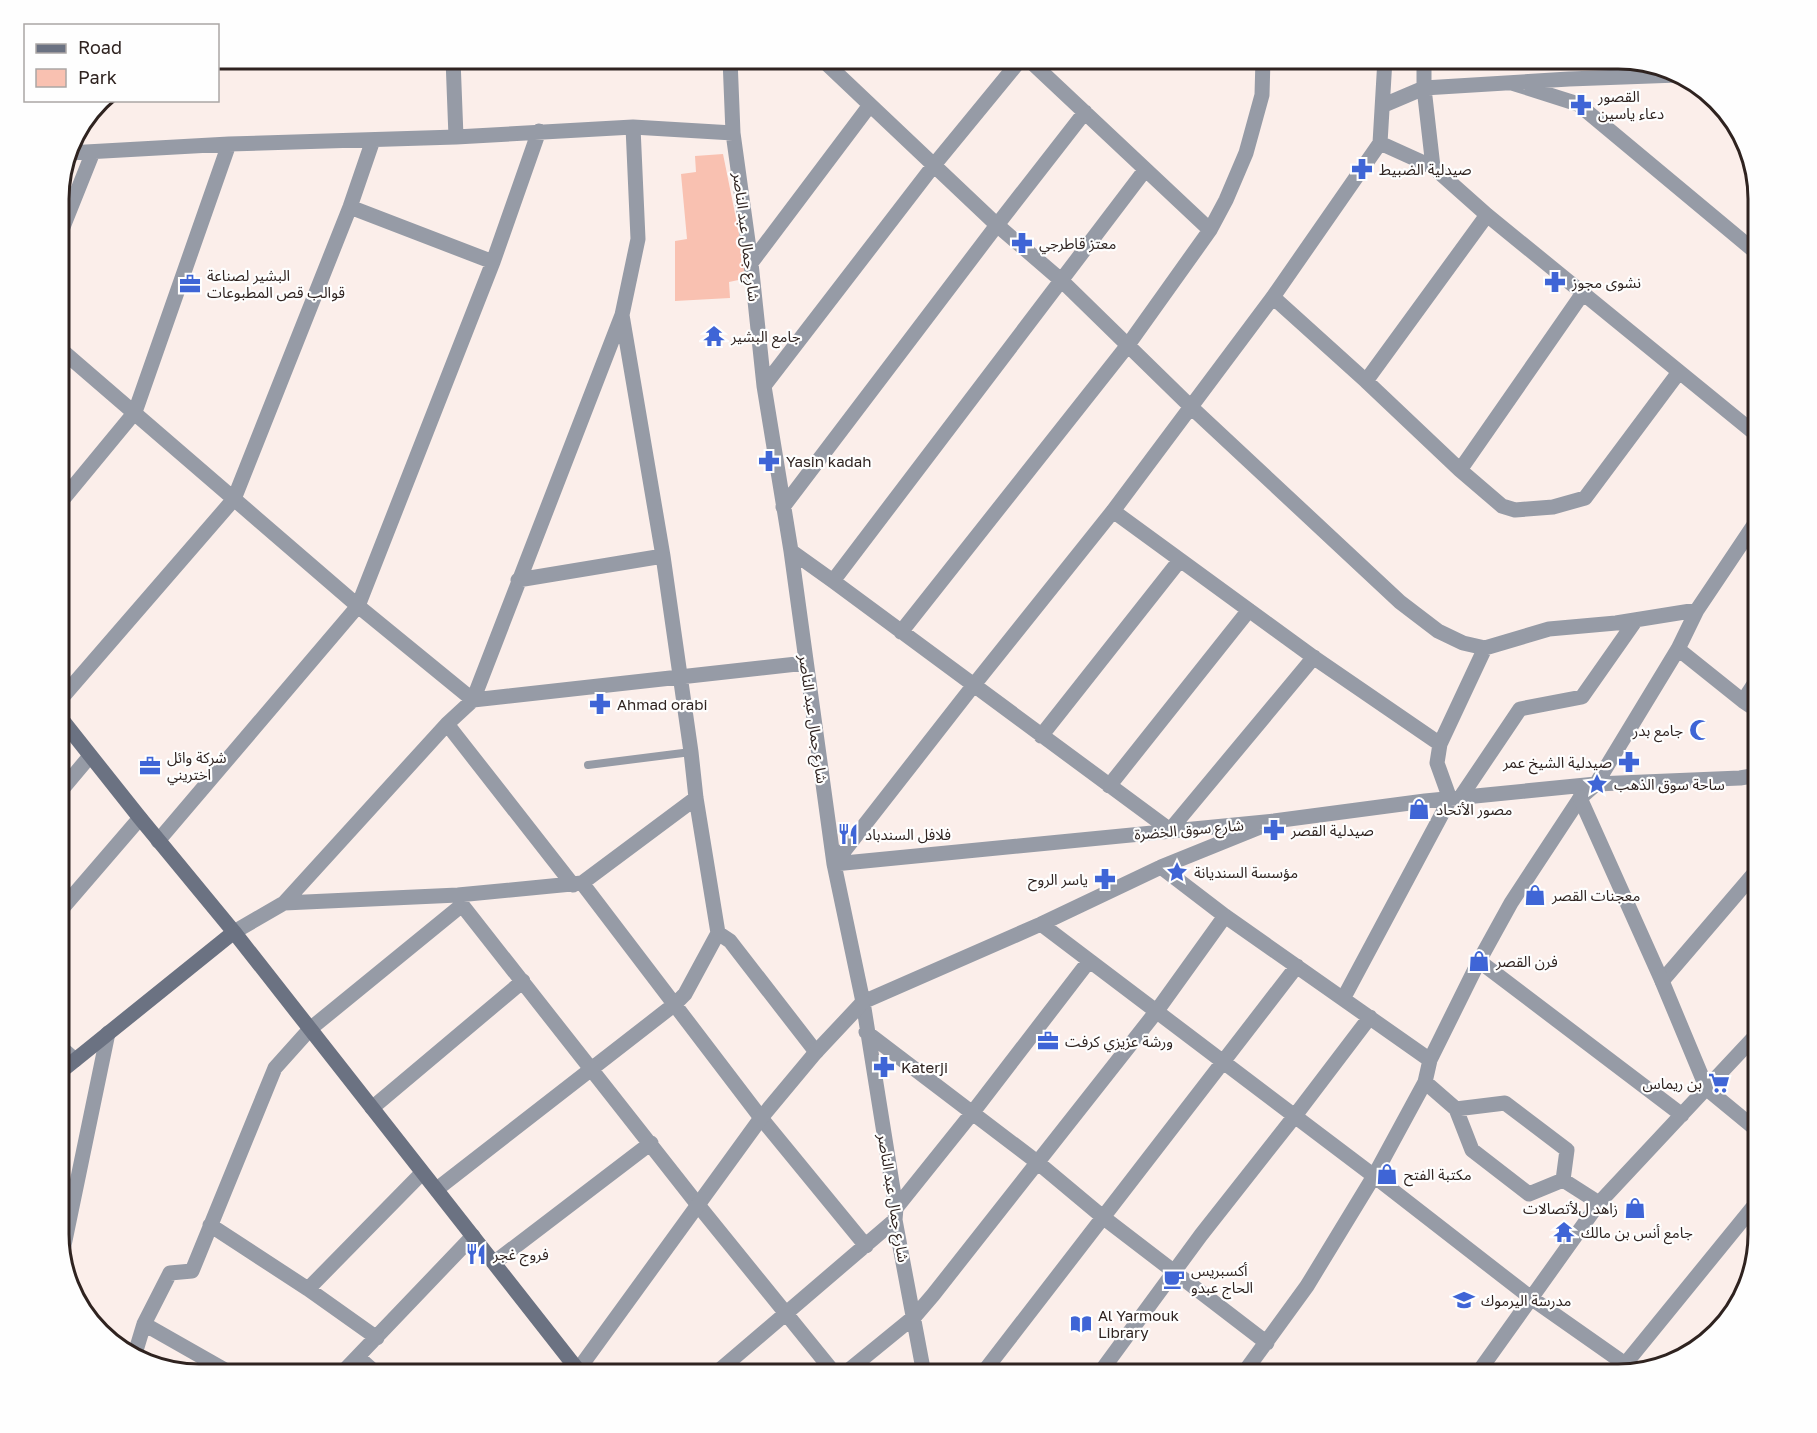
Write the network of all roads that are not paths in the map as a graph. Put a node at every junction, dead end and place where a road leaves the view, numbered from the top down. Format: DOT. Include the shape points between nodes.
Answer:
graph roads {
  1 [pos="453,69"];
  2 [pos="730,69"];
  3 [pos="832,69"];
  4 [pos="1012,69"];
  5 [pos="1040,69"];
  6 [pos="1263,69"];
  7 [pos="1385,69"];
  8 [pos="1424,69"];
  9 [pos="1659,76"];
  10 [pos="1512,82"];
  11 [pos="1424,88"];
  12 [pos="870,105"];
  13 [pos="1384,105"];
  14 [pos="1085,112"];
  15 [pos="633,127"];
  16 [pos="539,131"];
  17 [pos="733,133"];
  18 [pos="456,137"];
  19 [pos="373,140"];
  20 [pos="1380,143"];
  21 [pos="229,144"];
  22 [pos="93,152"];
  23 [pos="78,153"];
  24 [pos="934,165"];
  25 [pos="1433,167"];
  26 [pos="1145,170"];
  27 [pos="350,207"];
  28 [pos="69,212"];
  29 [pos="1487,215"];
  30 [pos="997,225"];
  31 [pos="1210,230"];
  32 [pos="1748,246"];
  33 [pos="493,262"];
  34 [pos="752,263"];
  35 [pos="1062,281"];
  36 [pos="1583,293"];
  37 [pos="1273,297"];
  38 [pos="622,315"];
  39 [pos="1128,345"];
  40 [pos="69,356"];
  41 [pos="1679,372"];
  42 [pos="1366,381"];
  43 [pos="764,386"];
  44 [pos="1191,407"];
  45 [pos="135,412"];
  46 [pos="1748,428"];
  47 [pos="1460,470"];
  48 [pos="69,492"];
  49 [pos="234,500"];
  50 [pos="783,507"];
  51 [pos="1113,511"];
  52 [pos="1748,534"];
  53 [pos="790,551"];
  54 [pos="663,556"];
  55 [pos="1180,560"];
  56 [pos="518,580"];
  57 [pos="833,581"];
  58 [pos="358,606"];
  59 [pos="1249,610"];
  60 [pos="1696,610"];
  61 [pos="1636,620"];
  62 [pos="901,632"];
  63 [pos="1485,648"];
  64 [pos="1678,649"];
  65 [pos="1314,657"];
  66 [pos="806,663"];
  67 [pos="679,676"];
  68 [pos="973,686"];
  69 [pos="69,690"];
  70 [pos="1748,693"];
  71 [pos="473,700"];
  72 [pos="1743,701"];
  73 [pos="1748,704"];
  74 [pos="447,724"];
  75 [pos="69,729"];
  76 [pos="1041,736"];
  77 [pos="1440,744"];
  78 [pos="691,752"];
  79 [pos="90,756"];
  80 [pos="588,765"];
  81 [pos="1748,777"];
  82 [pos="69,781"];
  83 [pos="1596,784"];
  84 [pos="1109,786"];
  85 [pos="696,798"];
  86 [pos="1455,798"];
  87 [pos="1580,798"];
  88 [pos="140,818"];
  89 [pos="1274,821"];
  90 [pos="1170,830"];
  91 [pos="158,841"];
  92 [pos="834,864"];
  93 [pos="1161,867"];
  94 [pos="1748,881"];
  95 [pos="577,884"];
  96 [pos="69,900"];
  97 [pos="460,900"];
  98 [pos="284,903"];
  99 [pos="1225,916"];
  100 [pos="1041,924"];
  101 [pos="234,932"];
  102 [pos="718,933"];
  103 [pos="1089,961"];
  104 [pos="1479,961"];
  105 [pos="1297,966"];
  106 [pos="523,981"];
  107 [pos="1662,981"];
  108 [pos="1343,999"];
  109 [pos="862,1002"];
  110 [pos="675,1004"];
  111 [pos="1156,1012"];
  112 [pos="1370,1017"];
  113 [pos="310,1029"];
  114 [pos="866,1032"];
  115 [pos="108,1033"];
  116 [pos="1748,1044"];
  117 [pos="816,1052"];
  118 [pos="69,1055"];
  119 [pos="75,1060"];
  120 [pos="1430,1060"];
  121 [pos="1222,1063"];
  122 [pos="69,1065"];
  123 [pos="591,1068"];
  124 [pos="1425,1082"];
  125 [pos="1707,1089"];
  126 [pos="372,1108"];
  127 [pos="1456,1109"];
  128 [pos="973,1112"];
  129 [pos="1682,1115"];
  130 [pos="761,1118"];
  131 [pos="1294,1118"];
  132 [pos="1748,1123"];
  133 [pos="651,1143"];
  134 [pos="1038,1162"];
  135 [pos="422,1173"];
  136 [pos="1374,1176"];
  137 [pos="1563,1180"];
  138 [pos="437,1189"];
  139 [pos="1599,1203"];
  140 [pos="698,1205"];
  141 [pos="896,1214"];
  142 [pos="1748,1214"];
  143 [pos="1104,1218"];
  144 [pos="69,1221"];
  145 [pos="210,1225"];
  146 [pos="473,1236"];
  147 [pos="866,1246"];
  148 [pos="495,1262"];
  149 [pos="1174,1272"];
  150 [pos="308,1289"];
  151 [pos="1531,1298"];
  152 [pos="787,1313"];
  153 [pos="915,1317"];
  154 [pos="144,1324"];
  155 [pos="377,1338"];
  156 [pos="1267,1343"];
  157 [pos="137,1348"];
  158 [pos="358,1357"];
  159 [pos="1631,1363"];
  160 [pos="214,1364"];
  161 [pos="351,1364"];
  162 [pos="366,1364"];
  163 [pos="571,1364"];
  164 [pos="584,1364"];
  165 [pos="727,1364"];
  166 [pos="827,1364"];
  167 [pos="856,1364"];
  168 [pos="922,1364"];
  169 [pos="990,1364"];
  170 [pos="1106,1364"];
  171 [pos="1251,1364"];
  172 [pos="1484,1364"];
  173 [pos="1618,1364"];
  1 -- 18 [label="street"];
  2 -- 17 [label="street, شارع جمال عبد الناصر"];
  3 -- 12 [label="street"];
  4 -- 24 [label="street"];
  5 -- 14 [label="street"];
  6 -- 31 [label="street" via="1262,96 1246,153"];
  7 -- 13 [label="street"];
  8 -- 11 [label="street"];
  9 -- 10 [label="street"];
  10 -- 11 [label="street"];
  10 -- 32 [label="street" via="1578,104"];
  11 -- 13 [label="street"];
  11 -- 25 [label="street"];
  12 -- 24 [label="street"];
  12 -- 34 [label="street"];
  13 -- 20 [label="street"];
  14 -- 26 [label="street"];
  14 -- 30 [label="street"];
  15 -- 16 [label="street"];
  15 -- 17 [label="street"];
  15 -- 38 [label="street" via="638,239"];
  16 -- 18 [label="street"];
  16 -- 33 [label="street"];
  17 -- 34 [label="street, شارع جمال عبد الناصر"];
  18 -- 19 [label="street"];
  19 -- 21 [label="street"];
  19 -- 27 [label="street"];
  20 -- 25 [label="street"];
  20 -- 37 [label="street"];
  21 -- 22 [label="street"];
  21 -- 45 [label="street"];
  22 -- 23 [label="street"];
  22 -- 28 [label="street"];
  24 -- 30 [label="street"];
  24 -- 43 [label="street"];
  25 -- 29 [label="street"];
  26 -- 31 [label="street"];
  26 -- 35 [label="street"];
  27 -- 33 [label="street"];
  27 -- 49 [label="street"];
  29 -- 36 [label="street"];
  29 -- 42 [label="street"];
  30 -- 35 [label="street"];
  30 -- 50 [label="street"];
  31 -- 39 [label="street"];
  33 -- 58 [label="street"];
  34 -- 43 [label="street, شارع جمال عبد الناصر"];
  35 -- 39 [label="street"];
  35 -- 57 [label="street"];
  36 -- 41 [label="street"];
  36 -- 47 [label="street"];
  37 -- 42 [label="street"];
  37 -- 44 [label="street"];
  38 -- 54 [label="street"];
  38 -- 56 [label="street"];
  39 -- 44 [label="street"];
  39 -- 62 [label="street"];
  40 -- 45 [label="street"];
  41 -- 46 [label="street"];
  41 -- 47 [label="street" via="1585,498 1553,507 1515,510 1502,506"];
  42 -- 47 [label="street"];
  43 -- 50 [label="street, شارع جمال عبد الناصر"];
  44 -- 51 [label="street"];
  44 -- 63 [label="street" via="1400,602 1438,631"];
  45 -- 48 [label="street"];
  45 -- 49 [label="street"];
  49 -- 58 [label="street"];
  49 -- 69 [label="street"];
  50 -- 53 [label="street, شارع جمال عبد الناصر"];
  51 -- 55 [label="street"];
  51 -- 68 [label="street"];
  52 -- 60 [label="street"];
  53 -- 57 [label="street"];
  53 -- 66 [label="street, شارع جمال عبد الناصر"];
  54 -- 56 [label="street"];
  54 -- 67 [label="street"];
  55 -- 59 [label="street"];
  55 -- 76 [label="street"];
  56 -- 71 [label="street"];
  57 -- 62 [label="street"];
  58 -- 71 [label="street"];
  58 -- 91 [label="street"];
  59 -- 65 [label="street"];
  59 -- 84 [label="street"];
  60 -- 61 [label="street"];
  60 -- 64 [label="street"];
  61 -- 63 [label="street" via="1549,629"];
  61 -- 86 [label="street" via="1582,697 1520,709"];
  62 -- 68 [label="street"];
  63 -- 77 [label="street"];
  64 -- 72 [label="street"];
  64 -- 83 [label="street"];
  65 -- 77 [label="street"];
  65 -- 90 [label="street"];
  66 -- 67 [label="street"];
  66 -- 92 [label="street, شارع جمال عبد الناصر"];
  67 -- 71 [label="street"];
  67 -- 78 [label="street"];
  68 -- 76 [label="street"];
  68 -- 92 [label="street"];
  70 -- 72 [label="street"];
  71 -- 74 [label="street"];
  72 -- 73 [label="street"];
  74 -- 95 [label="street"];
  74 -- 98 [label="street"];
  75 -- 79 [label="main road"];
  76 -- 84 [label="street"];
  77 -- 86 [label="street" via="1437,763"];
  78 -- 80 [label="lane"];
  78 -- 85 [label="street"];
  79 -- 82 [label="street"];
  79 -- 88 [label="main road"];
  81 -- 83 [label="street, شارع سوق الخضرة"];
  83 -- 86 [label="street, شارع سوق الخضرة"];
  83 -- 87 [label="street"];
  84 -- 90 [label="street"];
  85 -- 95 [label="street"];
  85 -- 102 [label="street"];
  86 -- 89 [label="street, شارع سوق الخضرة"];
  86 -- 108 [label="street"];
  87 -- 104 [label="street" via="1511,903"];
  87 -- 107 [label="street"];
  88 -- 91 [label="main road"];
  88 -- 96 [label="street"];
  89 -- 90 [label="street, شارع سوق الخضرة"];
  89 -- 93 [label="street"];
  90 -- 92 [label="street, شارع سوق الخضرة"];
  91 -- 101 [label="main road"];
  92 -- 109 [label="street, شارع جمال عبد الناصر"];
  93 -- 99 [label="street"];
  93 -- 100 [label="street"];
  94 -- 107 [label="street"];
  95 -- 97 [label="street"];
  95 -- 110 [label="street"];
  97 -- 98 [label="street"];
  97 -- 106 [label="street"];
  97 -- 113 [label="street"];
  98 -- 101 [label="street"];
  99 -- 105 [label="street"];
  99 -- 111 [label="street"];
  100 -- 103 [label="street"];
  100 -- 109 [label="street"];
  101 -- 113 [label="main road"];
  101 -- 115 [label="main road"];
  102 -- 110 [label="street" via="685,994"];
  102 -- 117 [label="street" via="730,941"];
  103 -- 111 [label="street"];
  103 -- 128 [label="street"];
  104 -- 120 [label="street"];
  104 -- 129 [label="street"];
  105 -- 108 [label="street"];
  105 -- 121 [label="street"];
  106 -- 123 [label="street"];
  106 -- 126 [label="street"];
  107 -- 125 [label="street"];
  108 -- 112 [label="street"];
  109 -- 114 [label="street, شارع جمال عبد الناصر"];
  109 -- 117 [label="street"];
  110 -- 123 [label="street"];
  110 -- 130 [label="street"];
  111 -- 121 [label="street"];
  111 -- 134 [label="street"];
  112 -- 120 [label="street"];
  112 -- 131 [label="street"];
  113 -- 126 [label="main road"];
  113 -- 145 [label="street" via="275,1068"];
  114 -- 128 [label="street"];
  114 -- 141 [label="street, شارع جمال عبد الناصر"];
  115 -- 119 [label="main road"];
  115 -- 144 [label="street"];
  116 -- 125 [label="street"];
  117 -- 130 [label="street"];
  118 -- 119 [label="street"];
  119 -- 122 [label="main road"];
  120 -- 124 [label="street"];
  121 -- 131 [label="street"];
  121 -- 143 [label="street"];
  123 -- 133 [label="street"];
  123 -- 138 [label="street"];
  124 -- 127 [label="street"];
  124 -- 136 [label="street"];
  125 -- 129 [label="street"];
  125 -- 132 [label="street"];
  126 -- 135 [label="main road"];
  127 -- 137 [label="street" via="1472,1150 1529,1194"];
  127 -- 137 [label="street" via="1505,1103 1567,1150"];
  128 -- 134 [label="street"];
  128 -- 141 [label="street"];
  129 -- 139 [label="street"];
  130 -- 140 [label="street"];
  130 -- 147 [label="street"];
  131 -- 136 [label="street"];
  131 -- 149 [label="street"];
  133 -- 140 [label="street"];
  133 -- 148 [label="street"];
  134 -- 143 [label="street"];
  134 -- 153 [label="street"];
  135 -- 138 [label="main road"];
  135 -- 150 [label="street"];
  136 -- 151 [label="street"];
  136 -- 156 [label="street"];
  137 -- 139 [label="street"];
  138 -- 146 [label="main road"];
  139 -- 151 [label="street"];
  140 -- 152 [label="street"];
  140 -- 164 [label="street"];
  141 -- 147 [label="street"];
  141 -- 153 [label="street, شارع جمال عبد الناصر"];
  142 -- 159 [label="street"];
  143 -- 149 [label="street"];
  143 -- 169 [label="street"];
  145 -- 150 [label="street"];
  145 -- 154 [label="street" via="192,1272 170,1273"];
  146 -- 148 [label="main road"];
  146 -- 155 [label="street"];
  147 -- 152 [label="street"];
  148 -- 163 [label="main road"];
  149 -- 156 [label="street"];
  149 -- 170 [label="street"];
  150 -- 155 [label="street"];
  151 -- 172 [label="street"];
  151 -- 173 [label="street"];
  152 -- 165 [label="street"];
  152 -- 166 [label="street"];
  153 -- 167 [label="street"];
  153 -- 168 [label="street, شارع جمال عبد الناصر"];
  154 -- 157 [label="street"];
  154 -- 160 [label="street"];
  155 -- 158 [label="street"];
  156 -- 171 [label="street"];
  158 -- 161 [label="street"];
  158 -- 162 [label="street"];
}
